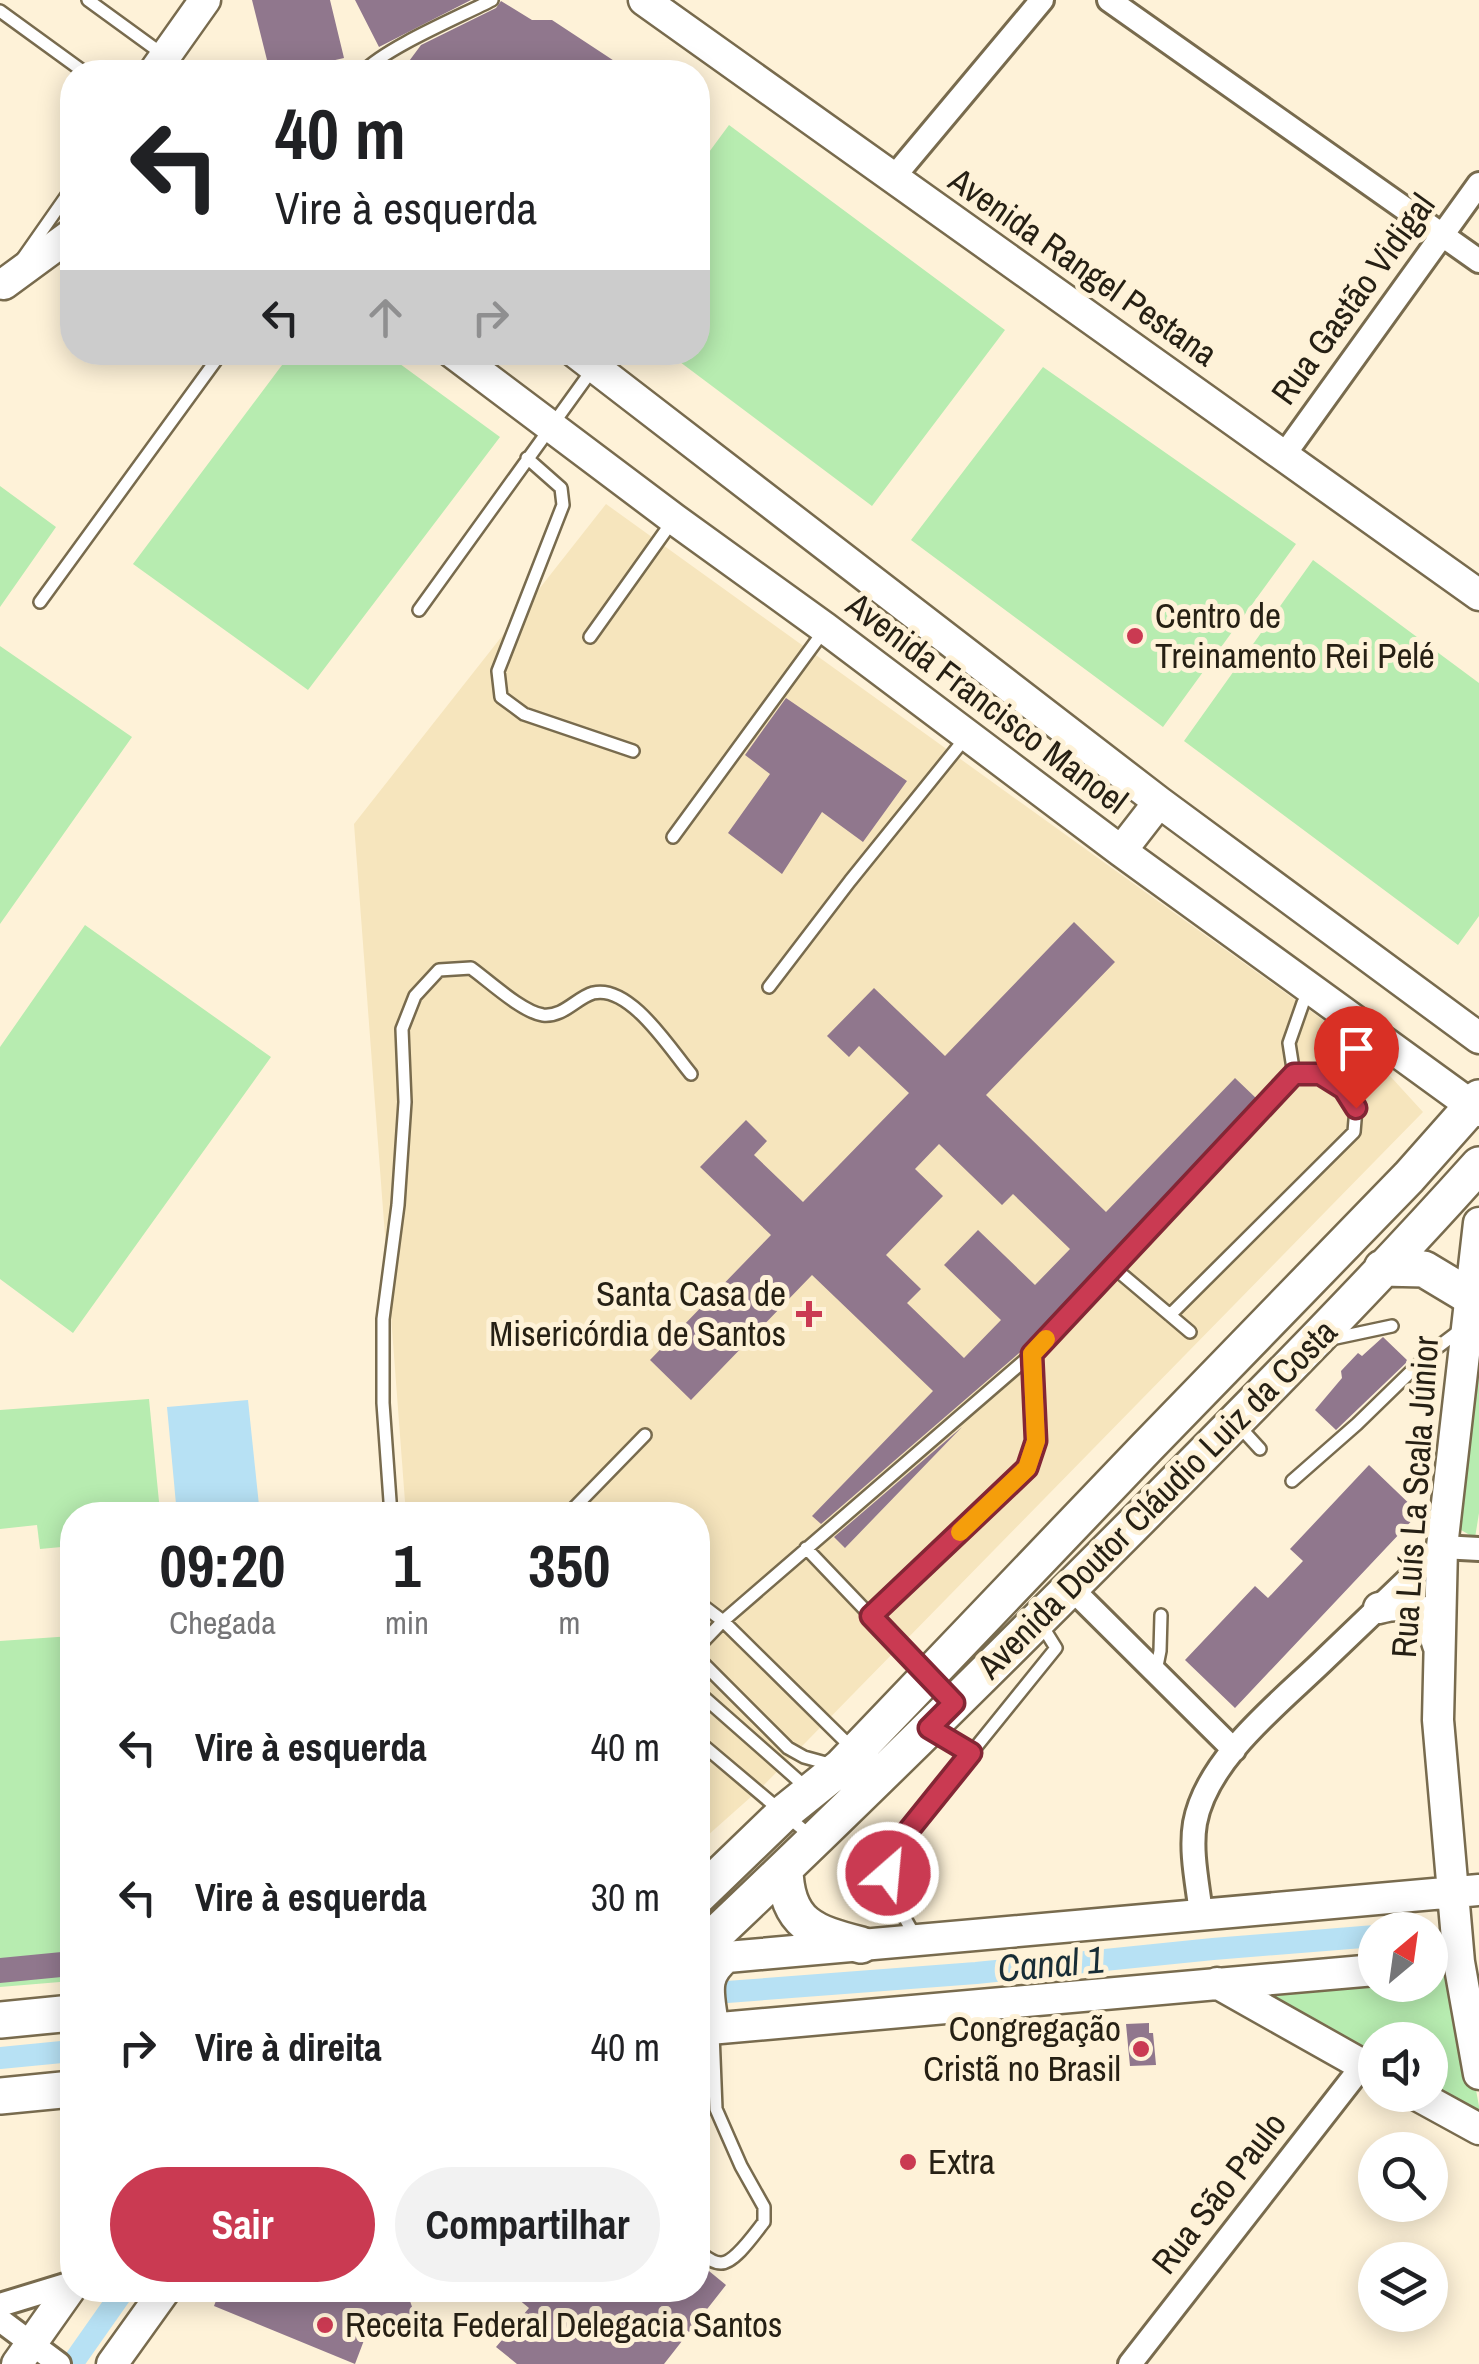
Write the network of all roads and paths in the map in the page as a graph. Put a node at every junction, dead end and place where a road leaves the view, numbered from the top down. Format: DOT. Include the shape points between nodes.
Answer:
graph roads {
  1 [pos="88,0"];
  2 [pos="204,0"];
  3 [pos="492,0"];
  4 [pos="644,0"];
  5 [pos="1042,0"];
  6 [pos="1108,0"];
  7 [pos="0,11"];
  8 [pos="67,60"];
  9 [pos="158,60"];
  10 [pos="170,60"];
  11 [pos="380,60"];
  12 [pos="893,178"];
  13 [pos="1479,184"];
  14 [pos="60,205"];
  15 [pos="1442,234"];
  16 [pos="60,243"];
  17 [pos="1479,261"];
  18 [pos="2,286"];
  19 [pos="213,365"];
  20 [pos="473,365"];
  21 [pos="584,368"];
  22 [pos="558,418"];
  23 [pos="1284,455"];
  24 [pos="528,458"];
  25 [pos="674,520"];
  26 [pos="1479,595"];
  27 [pos="40,602"];
  28 [pos="418,610"];
  29 [pos="826,628"];
  30 [pos="590,637"];
  31 [pos="968,736"];
  32 [pos="632,751"];
  33 [pos="1157,804"];
  34 [pos="674,837"];
  35 [pos="1126,846"];
  36 [pos="769,987"];
  37 [pos="1312,989"];
  38 [pos="1479,1038"];
  39 [pos="692,1074"];
  40 [pos="1294,1074"];
  41 [pos="1477,1105"];
  42 [pos="1479,1165"];
  43 [pos="1479,1224"];
  44 [pos="1112,1266"];
  45 [pos="1382,1268"];
  46 [pos="1468,1311"];
  47 [pos="1170,1314"];
  48 [pos="1392,1326"];
  49 [pos="1190,1332"];
  50 [pos="1312,1344"];
  51 [pos="1032,1354"];
  52 [pos="1235,1422"];
  53 [pos="645,1436"];
  54 [pos="1260,1449"];
  55 [pos="1292,1481"];
  56 [pos="390,1502"];
  57 [pos="584,1502"];
  58 [pos="1442,1546"];
  59 [pos="806,1548"];
  60 [pos="1479,1549"];
  61 [pos="1071,1588"];
  62 [pos="1379,1608"];
  63 [pos="710,1612"];
  64 [pos="871,1616"];
  65 [pos="1161,1616"];
  66 [pos="1038,1620"];
  67 [pos="722,1621"];
  68 [pos="710,1634"];
  69 [pos="1440,1652"];
  70 [pos="710,1670"];
  71 [pos="1156,1672"];
  72 [pos="928,1676"];
  73 [pos="710,1705"];
  74 [pos="942,1715"];
  75 [pos="710,1748"];
  76 [pos="1234,1750"];
  77 [pos="971,1753"];
  78 [pos="848,1759"];
  79 [pos="798,1802"];
  80 [pos="815,1839"];
  81 [pos="785,1869"];
  82 [pos="710,1884"];
  83 [pos="1466,1891"];
  84 [pos="1201,1914"];
  85 [pos="918,1940"];
  86 [pos="861,1945"];
  87 [pos="710,1953"];
  88 [pos="710,1956"];
  89 [pos="1456,1963"];
  90 [pos="1358,1971"];
  91 [pos="1217,1983"];
  92 [pos="60,2014"];
  93 [pos="0,2020"];
  94 [pos="710,2029"];
  95 [pos="1358,2063"];
  96 [pos="710,2066"];
  97 [pos="1479,2074"];
  98 [pos="1358,2083"];
  99 [pos="60,2089"];
  100 [pos="0,2096"];
  101 [pos="1448,2112"];
  102 [pos="1479,2129"];
  103 [pos="710,2260"];
  104 [pos="60,2288"];
  105 [pos="64,2302"];
  106 [pos="156,2302"];
  107 [pos="0,2305"];
  108 [pos="0,2320"];
  109 [pos="38,2356"];
  110 [pos="112,2364"];
  111 [pos="1130,2364"];
  1 -- 9 [label="lane"];
  2 -- 10 [label="street"];
  3 -- 11 [label="lane"];
  4 -- 12 [label="street, Avenida Rangel Pestana"];
  5 -- 12 [label="street"];
  6 -- 15 [label="street"];
  7 -- 8 [label="lane"];
  12 -- 23 [label="street, Avenida Rangel Pestana"];
  13 -- 15 [label="street, Rua Gastão Vidigal"];
  14 -- 18 [label="lane"];
  15 -- 17 [label="street"];
  15 -- 23 [label="street, Rua Gastão Vidigal"];
  16 -- 18 [label="street"];
  19 -- 27 [label="lane"];
  20 -- 22 [label="street, Avenida Francisco Manoel"];
  21 -- 22 [label="lane"];
  21 -- 33 [label="street, Avenida Francisco Manoel"];
  22 -- 24 [label="lane"];
  22 -- 25 [label="street, Avenida Francisco Manoel"];
  23 -- 26 [label="street, Avenida Rangel Pestana"];
  24 -- 28 [label="lane"];
  24 -- 32 [label="lane" via="561,488 564,505 498,671 502,697 524,714"];
  25 -- 29 [label="street, Avenida Francisco Manoel"];
  25 -- 30 [label="lane"];
  29 -- 31 [label="street, Avenida Francisco Manoel"];
  29 -- 34 [label="lane"];
  31 -- 35 [label="street, Avenida Francisco Manoel"];
  31 -- 36 [label="lane"];
  33 -- 35 [label="street"];
  33 -- 38 [label="street, Avenida Francisco Manoel"];
  35 -- 37 [label="street, Avenida Francisco Manoel"];
  37 -- 40 [label="lane" via="1289,1044"];
  37 -- 41 [label="street, Avenida Francisco Manoel"];
  39 -- 56 [label="lane" via="634,1006 612,992 544,1015 471,968 439,970 415,996 402,1029 398,1206 383,1319"];
  40 -- 44 [label="lane"];
  40 -- 47 [label="lane" via="1320,1074 1344,1089 1356,1108 1354,1132"];
  41 -- 72 [label="main road, Avenida Doutor Cláudio Luiz da Costa"];
  42 -- 45 [label="main road, Avenida Doutor Cláudio Luiz da Costa"];
  43 -- 46 [label="street, Rua Luís La Scala Júnior"];
  44 -- 47 [label="lane"];
  44 -- 51 [label="lane"];
  45 -- 46 [label="main road" via="1424,1269"];
  45 -- 50 [label="main road, Avenida Doutor Cláudio Luiz da Costa"];
  46 -- 55 [label="lane"];
  46 -- 58 [label="street, Rua Luís La Scala Júnior"];
  47 -- 49 [label="lane"];
  48 -- 50 [label="lane"];
  50 -- 52 [label="main road, Avenida Doutor Cláudio Luiz da Costa"];
  51 -- 59 [label="lane"];
  51 -- 64 [label="lane" via="1036,1441 1027,1468"];
  52 -- 54 [label="lane"];
  52 -- 61 [label="main road, Avenida Doutor Cláudio Luiz da Costa"];
  53 -- 57 [label="lane"];
  58 -- 60 [label="street"];
  58 -- 62 [label="street"];
  58 -- 69 [label="street, Rua Luís La Scala Júnior"];
  59 -- 64 [label="lane"];
  59 -- 67 [label="lane"];
  61 -- 66 [label="main road, Avenida Doutor Cláudio Luiz da Costa"];
  61 -- 71 [label="street"];
  62 -- 69 [label="street" via="1405,1604 1420,1611"];
  62 -- 76 [label="street"];
  63 -- 67 [label="lane"];
  64 -- 72 [label="lane"];
  65 -- 71 [label="lane"];
  66 -- 74 [label="main road, Avenida Doutor Cláudio Luiz da Costa"];
  66 -- 77 [label="lane" via="1056,1648"];
  67 -- 68 [label="lane"];
  67 -- 78 [label="lane"];
  69 -- 83 [label="street, Rua Luís La Scala Júnior" via="1438,1720"];
  70 -- 78 [label="lane" via="788,1748 804,1757"];
  71 -- 76 [label="street"];
  72 -- 74 [label="lane"];
  72 -- 78 [label="main road, Avenida Doutor Cláudio Luiz da Costa"];
  73 -- 79 [label="lane"];
  74 -- 77 [label="lane"];
  74 -- 80 [label="main road, Avenida Doutor Cláudio Luiz da Costa"];
  75 -- 79 [label="lane"];
  76 -- 84 [label="street" via="1208,1787 1195,1824"];
  77 -- 85 [label="lane" via="896,1846 888,1873 894,1900"];
  78 -- 79 [label="main road, Avenida Doutor Cláudio Luiz da Costa"];
  79 -- 80 [label="lane"];
  79 -- 82 [label="main road, Avenida Doutor Cláudio Luiz da Costa"];
  80 -- 81 [label="main road, Avenida Doutor Cláudio Luiz da Costa"];
  81 -- 86 [label="main road" via="799,1920"];
  81 -- 87 [label="main road, Avenida Doutor Cláudio Luiz da Costa"];
  83 -- 84 [label="street"];
  83 -- 89 [label="street, Rua Luís La Scala Júnior"];
  84 -- 85 [label="street"];
  85 -- 86 [label="street"];
  86 -- 88 [label="street"];
  89 -- 97 [label="street, Rua Luís La Scala Júnior"];
  90 -- 91 [label="street"];
  91 -- 94 [label="street"];
  91 -- 95 [label="street"];
  92 -- 93 [label="main road"];
  96 -- 103 [label="lane" via="716,2110 766,2216 731,2261"];
  98 -- 111 [label="street, Rua São Paulo"];
  99 -- 100 [label="main road"];
  101 -- 102 [label="street"];
  104 -- 107 [label="street"];
  105 -- 109 [label="street"];
  106 -- 110 [label="street"];
  108 -- 109 [label="street"];
}
